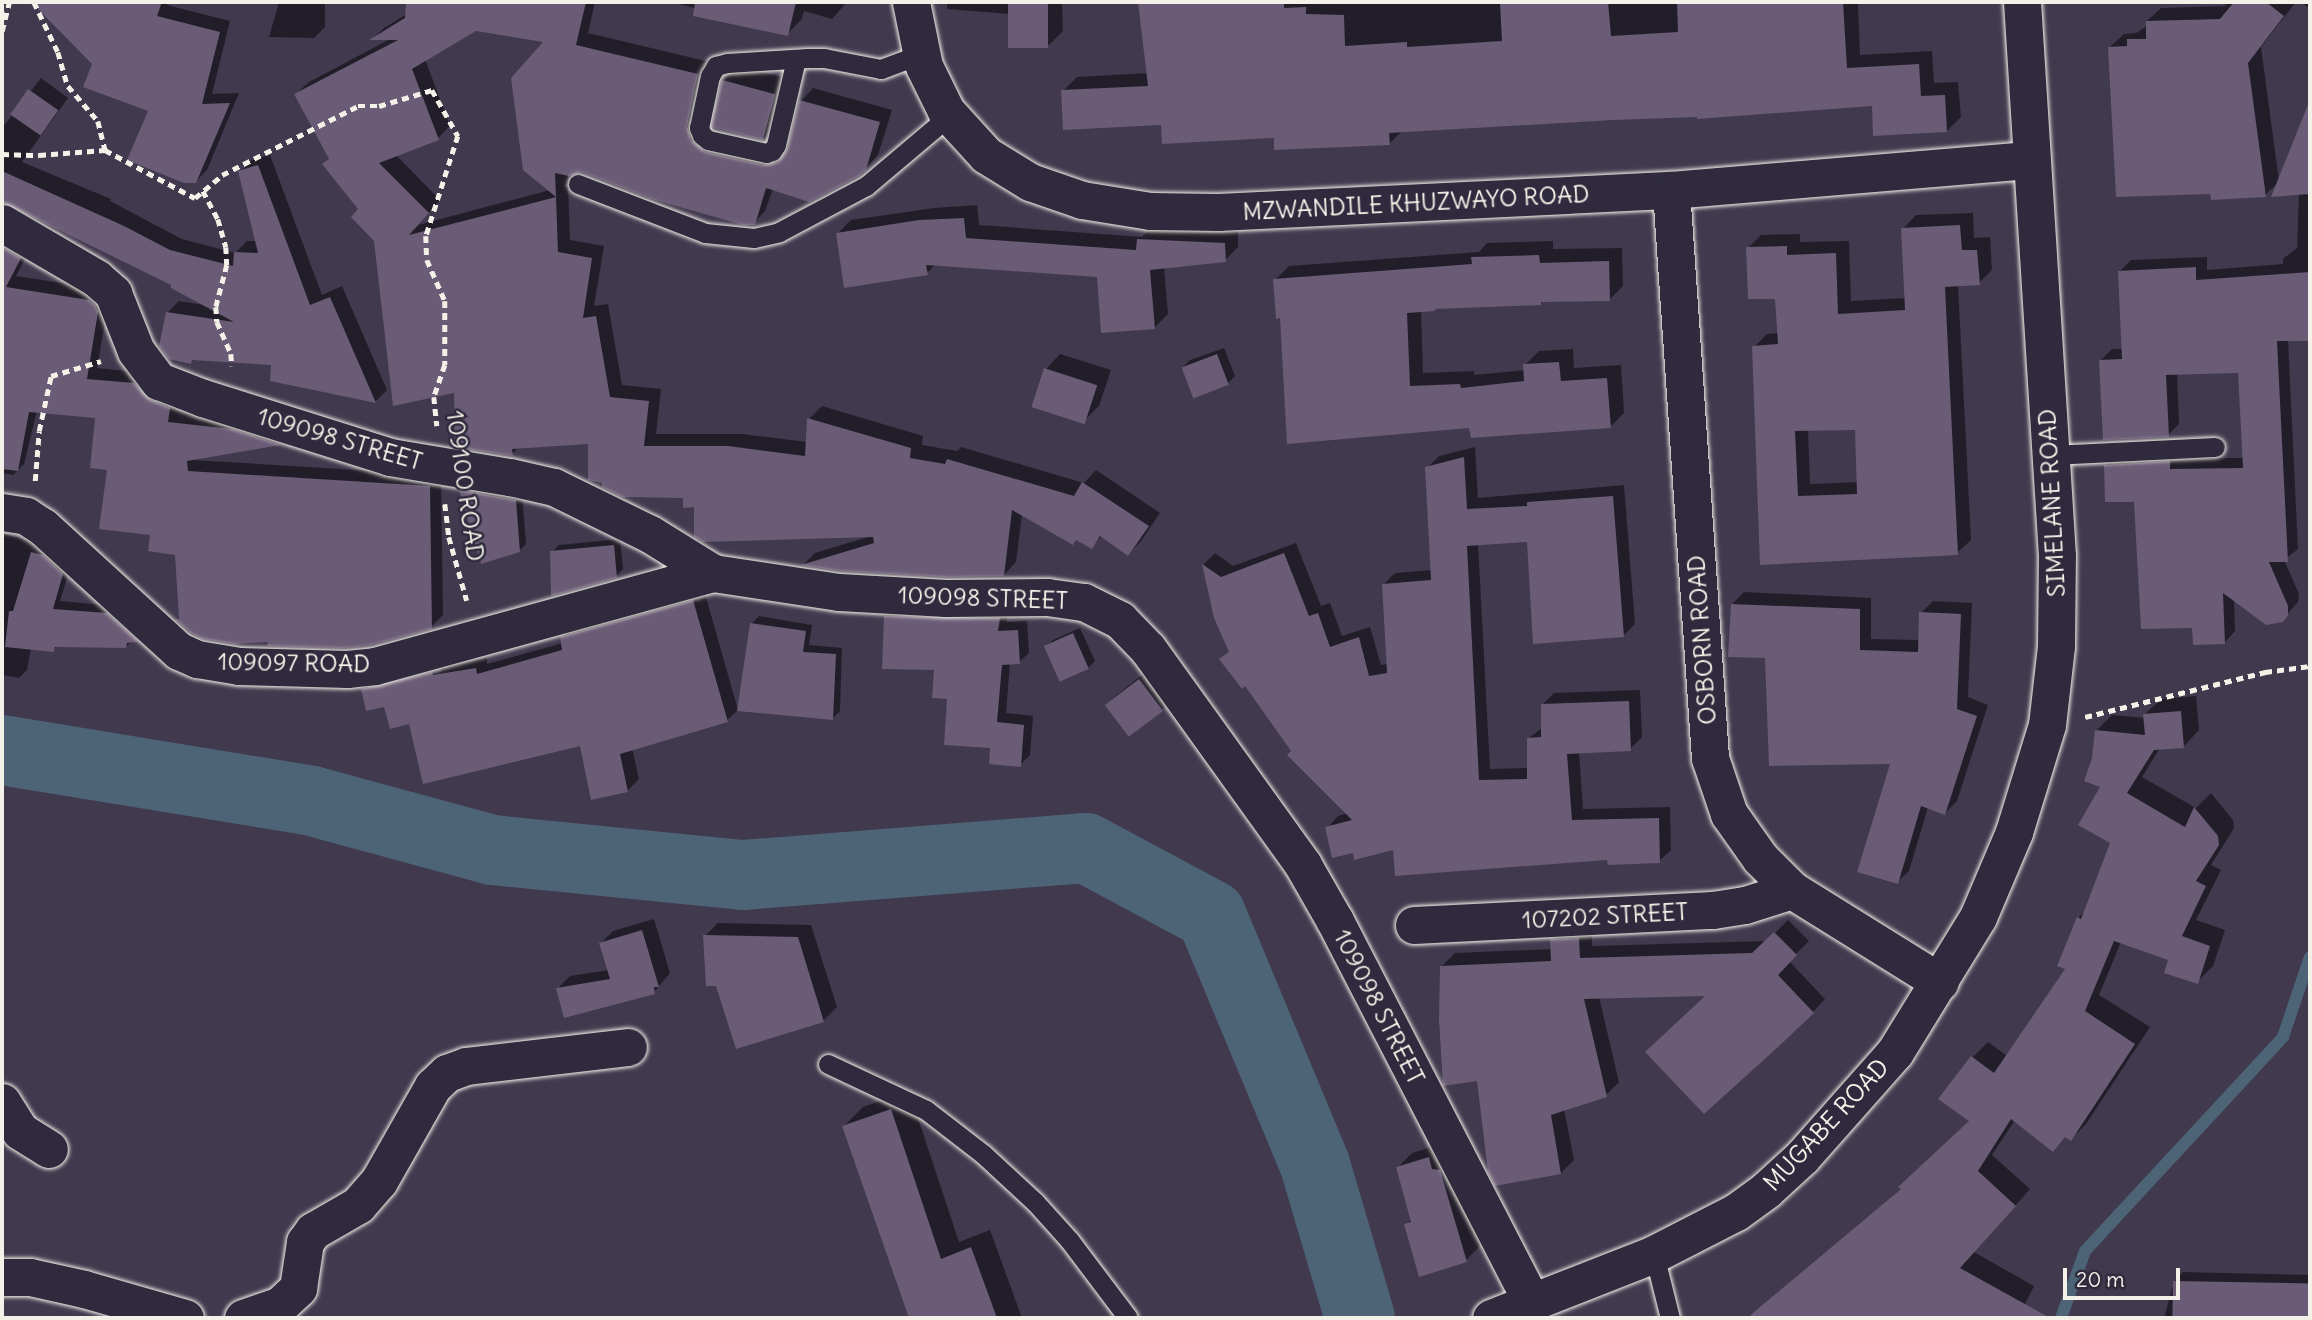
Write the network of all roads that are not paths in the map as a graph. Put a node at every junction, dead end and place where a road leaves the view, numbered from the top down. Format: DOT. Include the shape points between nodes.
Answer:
graph roads {
  1 [pos="911,2"];
  2 [pos="2022,2"];
  3 [pos="921,54"];
  4 [pos="796,59"];
  5 [pos="950,116"];
  6 [pos="2031,160"];
  7 [pos="578,184"];
  8 [pos="1671,190"];
  9 [pos="2,222"];
  10 [pos="2216,447"];
  11 [pos="2051,456"];
  12 [pos="14,514"];
  13 [pos="713,573"];
  14 [pos="1792,890"];
  15 [pos="1414,925"];
  16 [pos="1940,982"];
  17 [pos="628,1048"];
  18 [pos="828,1064"];
  19 [pos="2,1102"];
  20 [pos="49,1149"];
  21 [pos="1654,1254"];
  22 [pos="2,1277"];
  23 [pos="1532,1303"];
  24 [pos="185,1318"];
  25 [pos="243,1318"];
  26 [pos="1128,1318"];
  27 [pos="1491,1318"];
  28 [pos="1670,1318"];
  1 -- 3 [label="street, MZWANDILE KHUZWAYO ROAD"];
  2 -- 6 [label="street, SIMELANE ROAD"];
  3 -- 4 [label="lane" via="881,69 824,58"];
  3 -- 5 [label="street, MZWANDILE KHUZWAYO ROAD"];
  4 -- 4 [label="lane" via="772,151 708,140 702,135 699,128 716,66"];
  5 -- 7 [label="lane" via="866,186 779,232 754,238 705,233"];
  5 -- 8 [label="street, MZWANDILE KHUZWAYO ROAD" via="986,155 1030,182 1082,201 1150,211 1217,212"];
  6 -- 8 [label="street, MZWANDILE KHUZWAYO ROAD"];
  6 -- 11 [label="street, SIMELANE ROAD"];
  8 -- 14 [label="street, OSBORN ROAD" via="1710,758 1729,814 1760,858"];
  9 -- 13 [label="street, 109098 STREET" via="113,293 135,351 159,381 390,457 554,487 650,534"];
  10 -- 11 [label="lane"];
  11 -- 16 [label="street, SIMELANE ROAD" via="2056,646 2047,725 2014,832 1978,917"];
  12 -- 13 [label="street, 109097 ROAD" via="96,572 179,651 239,666 375,666"];
  13 -- 23 [label="street, 109098 STREET" via="839,592 1047,597 1084,602 1120,620 1148,649 1303,865"];
  14 -- 15 [label="street, 107202 STREET" via="1713,910"];
  14 -- 16 [label="street, OSBORN ROAD"];
  16 -- 21 [label="street, MUGABE ROAD" via="1895,1052 1802,1157 1736,1212"];
  17 -- 25 [label="street" via="466,1066 447,1073 433,1086 379,1181 358,1205 313,1231 305,1242 298,1288 281,1304"];
  18 -- 26 [label="lane" via="926,1110 983,1154 1070,1241"];
  19 -- 20 [label="street" via="20,1130"];
  21 -- 23 [label="street, MUGABE ROAD"];
  21 -- 28 [label="lane"];
  22 -- 24 [label="street" via="30,1277 84,1289"];
  23 -- 27 [label="street, MUGABE ROAD"];
}
